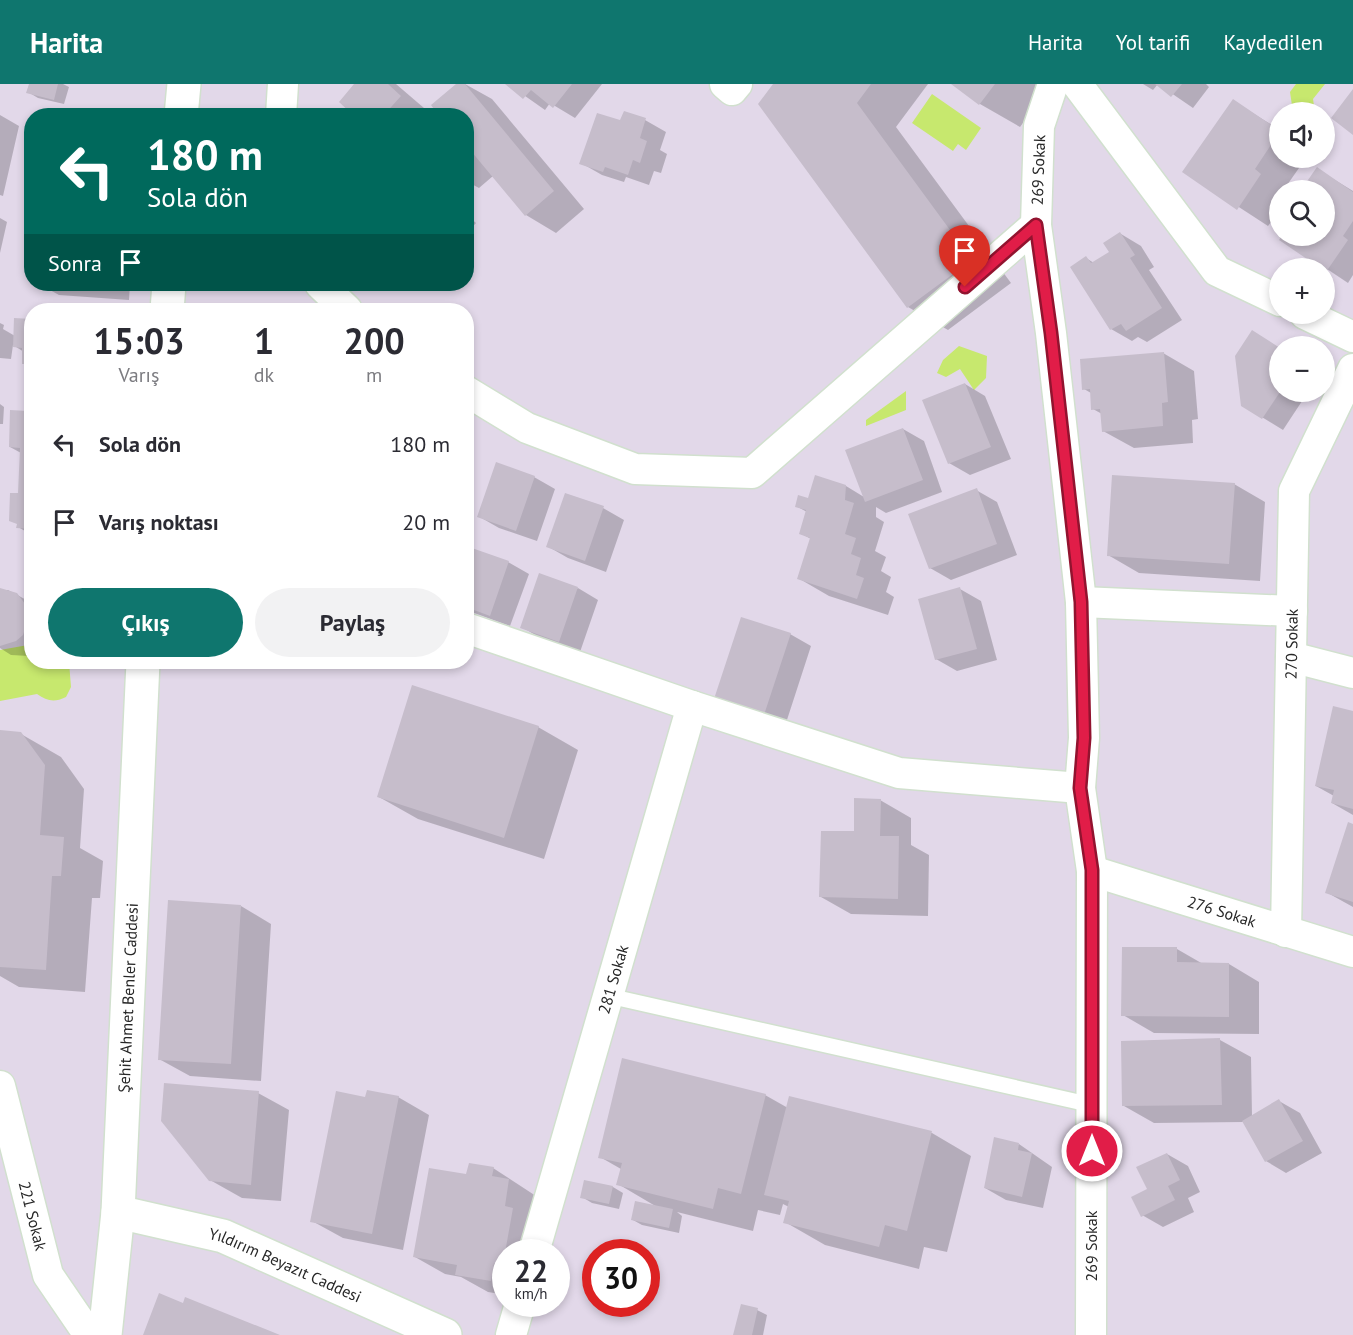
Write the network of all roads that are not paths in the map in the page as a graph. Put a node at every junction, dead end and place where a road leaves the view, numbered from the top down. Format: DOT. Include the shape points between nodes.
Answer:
graph roads {
  1 [pos="184,84"];
  2 [pos="283,84"];
  3 [pos="725,84"];
  4 [pos="737,84"];
  5 [pos="1053,84"];
  6 [pos="1077,84"];
  7 [pos="182,108"];
  8 [pos="282,108"];
  9 [pos="1036,225"];
  10 [pos="327,291"];
  11 [pos="1269,296"];
  12 [pos="340,303"];
  13 [pos="1326,324"];
  14 [pos="1353,337"];
  15 [pos="1353,369"];
  16 [pos="474,396"];
  17 [pos="1081,602"];
  18 [pos="1292,611"];
  19 [pos="474,631"];
  20 [pos="1291,657"];
  21 [pos="143,669"];
  22 [pos="1353,673"];
  23 [pos="692,706"];
  24 [pos="1080,788"];
  25 [pos="1092,870"];
  26 [pos="1286,932"];
  27 [pos="1353,952"];
  28 [pos="609,996"];
  29 [pos="0,1086"];
  30 [pos="1092,1106"];
  31 [pos="118,1212"];
  32 [pos="538,1239"];
  33 [pos="516,1317"];
  34 [pos="89,1335"];
  35 [pos="105,1335"];
  36 [pos="445,1335"];
  37 [pos="511,1335"];
  38 [pos="1091,1335"];
  1 -- 7 [label="street"];
  2 -- 8 [label="street"];
  3 -- 4 [label="street" via="732,90"];
  5 -- 9 [label="street, 269 Sokak" via="1039,126"];
  6 -- 11 [label="street" via="1217,271"];
  9 -- 16 [label="street" via="752,473 636,469 527,428"];
  9 -- 17 [label="street, 269 Sokak"];
  10 -- 12 [label="street"];
  13 -- 14 [label="street"];
  15 -- 18 [label="street, 270 Sokak" via="1294,491"];
  17 -- 18 [label="street"];
  17 -- 24 [label="street, 269 Sokak" via="1084,738"];
  18 -- 20 [label="street, 270 Sokak"];
  19 -- 23 [label="street"];
  20 -- 22 [label="street"];
  20 -- 26 [label="street, 270 Sokak"];
  21 -- 31 [label="street, Şehit Ahmet Benler Caddesi"];
  23 -- 24 [label="street" via="899,773"];
  23 -- 28 [label="street, 281 Sokak"];
  24 -- 25 [label="street, 269 Sokak"];
  25 -- 26 [label="street, 276 Sokak"];
  25 -- 30 [label="street, 269 Sokak"];
  26 -- 27 [label="street, 276 Sokak"];
  28 -- 30 [label="lane"];
  28 -- 32 [label="street, 281 Sokak"];
  29 -- 34 [label="street, 221 Sokak" via="48,1275"];
  30 -- 38 [label="street, 269 Sokak"];
  31 -- 35 [label="street, Şehit Ahmet Benler Caddesi"];
  31 -- 36 [label="street, Yıldırım Beyazıt Caddesi" via="223,1236"];
  33 -- 37 [label="street"];
}
